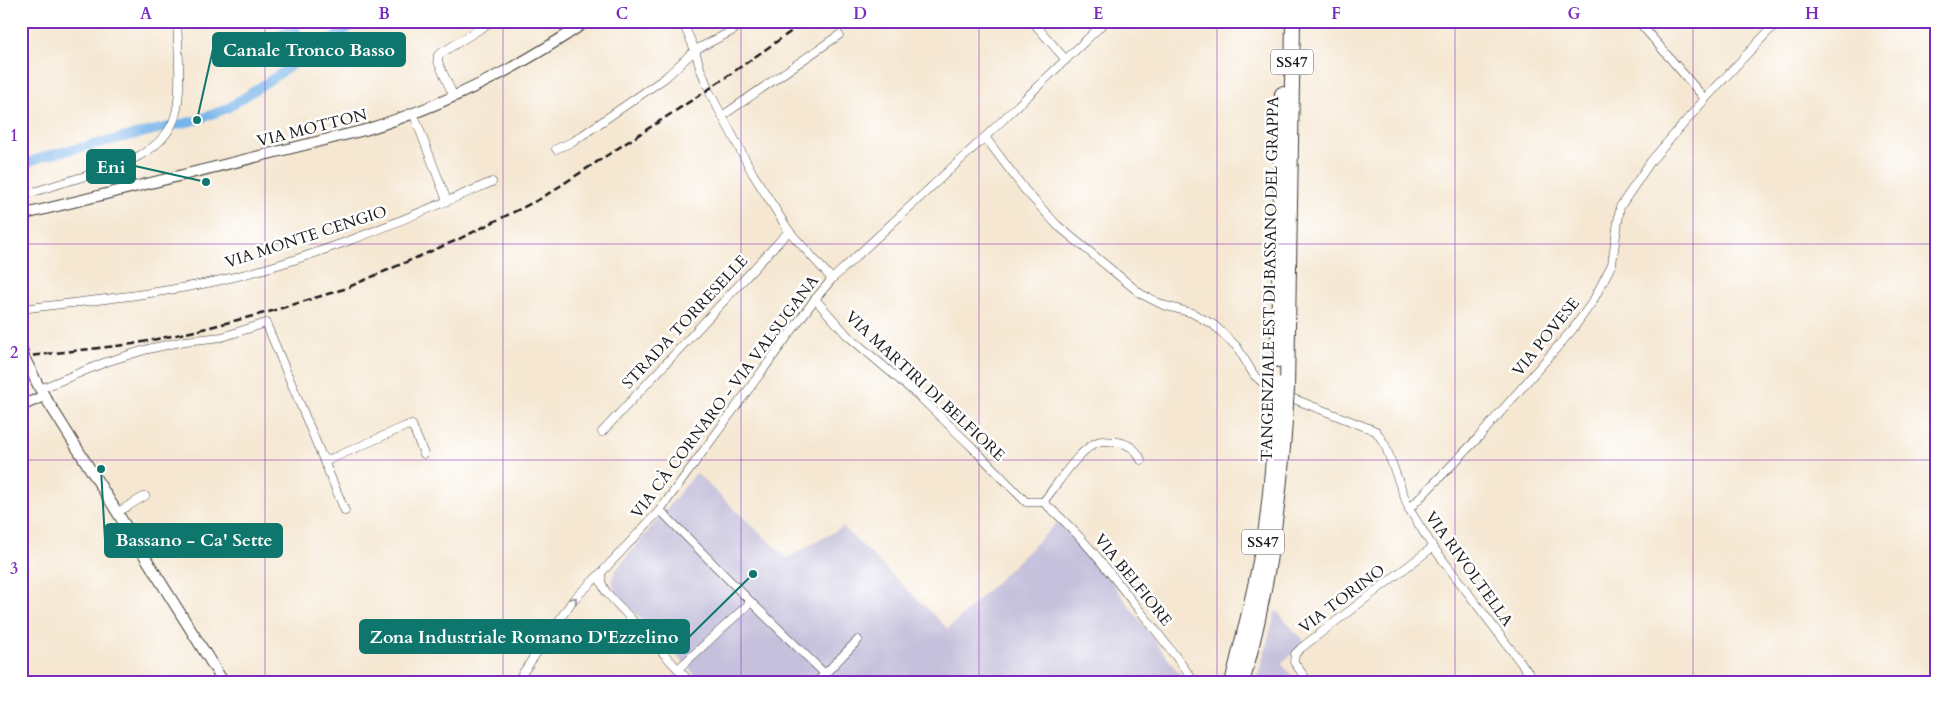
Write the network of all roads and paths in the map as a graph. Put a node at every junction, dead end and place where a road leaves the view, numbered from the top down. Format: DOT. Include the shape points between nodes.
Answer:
graph roads {
  1 [pos="177,21"];
  2 [pos="493,21"];
  3 [pos="587,21"];
  4 [pos="682,21"];
  5 [pos="746,21"];
  6 [pos="1032,21"];
  7 [pos="1106,21"];
  8 [pos="1284,21"];
  9 [pos="1293,21"];
  10 [pos="1638,21"];
  11 [pos="1778,21"];
  12 [pos="572,25"];
  13 [pos="839,35"];
  14 [pos="695,50"];
  15 [pos="1066,60"];
  16 [pos="707,85"];
  17 [pos="710,93"];
  18 [pos="454,97"];
  19 [pos="1705,99"];
  20 [pos="1287,106"];
  21 [pos="414,115"];
  22 [pos="722,116"];
  23 [pos="985,138"];
  24 [pos="556,150"];
  25 [pos="492,182"];
  26 [pos="21,195"];
  27 [pos="447,201"];
  28 [pos="23,215"];
  29 [pos="789,231"];
  30 [pos="21,244"];
  31 [pos="832,279"];
  32 [pos="814,299"];
  33 [pos="21,309"];
  34 [pos="21,346"];
  35 [pos="42,392"];
  36 [pos="1282,393"];
  37 [pos="21,406"];
  38 [pos="602,432"];
  39 [pos="424,454"];
  40 [pos="1142,460"];
  41 [pos="324,462"];
  42 [pos="144,496"];
  43 [pos="1043,502"];
  44 [pos="1409,509"];
  45 [pos="660,510"];
  46 [pos="345,511"];
  47 [pos="118,512"];
  48 [pos="1434,547"];
  49 [pos="601,574"];
  50 [pos="751,602"];
  51 [pos="858,640"];
  52 [pos="678,669"];
  53 [pos="825,674"];
  54 [pos="224,683"];
  55 [pos="516,683"];
  56 [pos="691,683"];
  57 [pos="816,683"];
  58 [pos="1194,683"];
  59 [pos="1232,683"];
  60 [pos="1242,683"];
  61 [pos="1308,683"];
  62 [pos="1531,683"];
  1 -- 26 [label="street" via="178,97 170,131 155,145 123,164"];
  2 -- 18 [label="street" via="438,56"];
  3 -- 12 [label="main road, VIA MOTTON"];
  4 -- 14 [label="street"];
  5 -- 14 [label="street"];
  6 -- 15 [label="street"];
  7 -- 15 [label="street, VIA CÀ CORNARO - VIA VALSUGANA"];
  8 -- 20 [label="highway, TANGENZIALE EST DI BASSANO DEL GRAPPA / SS47"];
  9 -- 20 [label="highway, TANGENZIALE EST DI BASSANO DEL GRAPPA / SS47"];
  10 -- 19 [label="street"];
  11 -- 19 [label="street, VIA POVESE"];
  12 -- 18 [label="main road, VIA MOTTON" via="554,44"];
  13 -- 22 [label="street"];
  14 -- 16 [label="street"];
  14 -- 24 [label="street" via="665,78"];
  15 -- 23 [label="street, VIA CÀ CORNARO - VIA VALSUGANA"];
  17 -- 22 [label="street"];
  18 -- 21 [label="main road, VIA MOTTON"];
  19 -- 44 [label="street, VIA POVESE" via="1651,161 1620,207 1612,264 1593,301 1573,329 1478,438"];
  20 -- 36 [label="highway, TANGENZIALE EST DI BASSANO DEL GRAPPA / SS47"];
  21 -- 27 [label="street"];
  21 -- 28 [label="main road, VIA MOTTON"];
  22 -- 29 [label="street"];
  23 -- 31 [label="street, VIA CÀ CORNARO - VIA VALSUGANA"];
  23 -- 44 [label="street, VIA RIVOLTELLA" via="1057,225 1141,294 1163,305 1192,312 1214,324 1237,347 1254,375 1269,388 1376,431"];
  25 -- 27 [label="street, VIA MONTE CENGIO"];
  27 -- 33 [label="street, VIA MONTE CENGIO" via="345,241 218,281"];
  28 -- 30 [label="main road"];
  29 -- 31 [label="street"];
  29 -- 38 [label="street, STRADA TORRESELLE"];
  31 -- 32 [label="street, VIA CÀ CORNARO - VIA VALSUGANA"];
  32 -- 43 [label="street, VIA MARTIRI DI BELFIORE" via="847,335 921,398 1026,502"];
  32 -- 45 [label="street, VIA CÀ CORNARO - VIA VALSUGANA"];
  34 -- 35 [label="main road"];
  35 -- 37 [label="main road"];
  35 -- 41 [label="street" via="106,362 148,349 222,337 266,322"];
  35 -- 47 [label="main road"];
  36 -- 59 [label="highway, TANGENZIALE EST DI BASSANO DEL GRAPPA / SS47" via="1265,535"];
  36 -- 60 [label="highway, TANGENZIALE EST DI BASSANO DEL GRAPPA / SS47" via="1282,470 1275,535"];
  39 -- 41 [label="street" via="412,426 406,426"];
  40 -- 43 [label="street" via="1130,446 1119,442 1101,441 1089,446"];
  41 -- 46 [label="street"];
  42 -- 47 [label="street"];
  43 -- 58 [label="street, VIA BELFIORE" via="1096,554"];
  44 -- 48 [label="street, VIA RIVOLTELLA"];
  45 -- 49 [label="street, VIA CÀ CORNARO - VIA VALSUGANA"];
  45 -- 50 [label="street"];
  47 -- 54 [label="main road"];
  48 -- 61 [label="street, VIA TORINO" via="1295,654 1294,662"];
  48 -- 62 [label="street, VIA RIVOLTELLA" via="1531,676"];
  49 -- 52 [label="street" via="606,592"];
  55 -- 49 [label="street, VIA CÀ CORNARO - VIA VALSUGANA, one-way" via="573,600"];
  50 -- 52 [label="street"];
  50 -- 53 [label="street"];
  51 -- 53 [label="street"];
  52 -- 56 [label="street"];
  53 -- 57 [label="street"];
}
